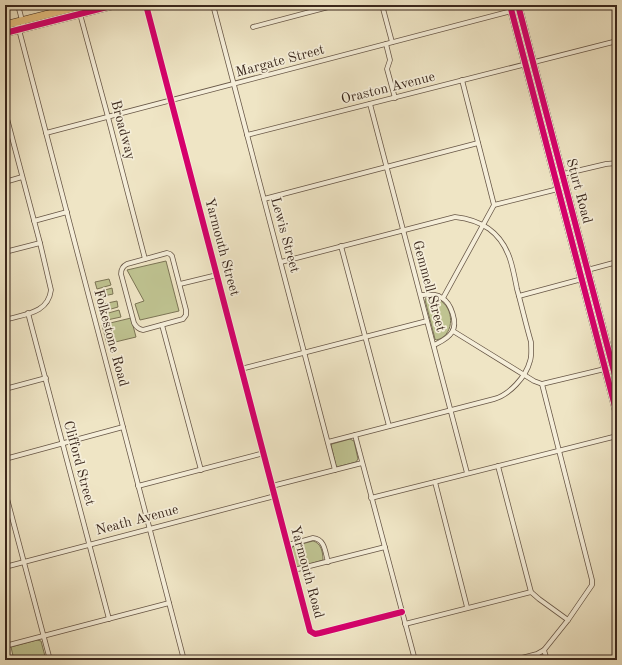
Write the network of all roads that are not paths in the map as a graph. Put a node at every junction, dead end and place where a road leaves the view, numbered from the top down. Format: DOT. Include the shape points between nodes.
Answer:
graph roads {
  1 [pos="18,5"];
  2 [pos="115,5"];
  3 [pos="146,5"];
  4 [pos="213,5"];
  5 [pos="336,5"];
  6 [pos="382,5"];
  7 [pos="519,7"];
  8 [pos="80,8"];
  9 [pos="511,8"];
  10 [pos="20,21"];
  11 [pos="5,25"];
  12 [pos="253,27"];
  13 [pos="22,29"];
  14 [pos="5,34"];
  15 [pos="392,42"];
  16 [pos="617,42"];
  17 [pos="386,44"];
  18 [pos="534,62"];
  19 [pos="525,64"];
  20 [pos="462,80"];
  21 [pos="234,84"];
  22 [pos="395,98"];
  23 [pos="171,100"];
  24 [pos="370,104"];
  25 [pos="5,111"];
  26 [pos="108,117"];
  27 [pos="46,133"];
  28 [pos="247,135"];
  29 [pos="478,143"];
  30 [pos="617,163"];
  31 [pos="387,167"];
  32 [pos="562,174"];
  33 [pos="555,176"];
  34 [pos="22,177"];
  35 [pos="5,182"];
  36 [pos="566,187"];
  37 [pos="558,188"];
  38 [pos="264,199"];
  39 [pos="494,204"];
  40 [pos="67,212"];
  41 [pos="34,220"];
  42 [pos="484,224"];
  43 [pos="404,230"];
  44 [pos="40,243"];
  45 [pos="341,246"];
  46 [pos="5,252"];
  47 [pos="145,259"];
  48 [pos="281,262"];
  49 [pos="617,262"];
  50 [pos="587,270"];
  51 [pos="580,272"];
  52 [pos="217,275"];
  53 [pos="582,279"];
  54 [pos="180,284"];
  55 [pos="420,295"];
  56 [pos="519,296"];
  57 [pos="443,298"];
  58 [pos="28,313"];
  59 [pos="5,320"];
  60 [pos="427,321"];
  61 [pos="162,324"];
  62 [pos="453,331"];
  63 [pos="365,337"];
  64 [pos="434,345"];
  65 [pos="304,352"];
  66 [pos="241,368"];
  67 [pos="615,369"];
  68 [pos="606,371"];
  69 [pos="524,374"];
  70 [pos="46,378"];
  71 [pos="617,383"];
  72 [pos="542,384"];
  73 [pos="5,389"];
  74 [pos="451,410"];
  75 [pos="617,414"];
  76 [pos="389,426"];
  77 [pos="123,427"];
  78 [pos="355,435"];
  79 [pos="617,436"];
  80 [pos="328,442"];
  81 [pos="63,443"];
  82 [pos="559,450"];
  83 [pos="264,453"];
  84 [pos="5,459"];
  85 [pos="362,463"];
  86 [pos="498,466"];
  87 [pos="201,470"];
  88 [pos="335,470"];
  89 [pos="467,473"];
  90 [pos="434,482"];
  91 [pos="138,486"];
  92 [pos="272,486"];
  93 [pos="5,491"];
  94 [pos="275,496"];
  95 [pos="371,498"];
  96 [pos="150,529"];
  97 [pos="89,544"];
  98 [pos="288,545"];
  99 [pos="384,547"];
  100 [pos="24,562"];
  101 [pos="328,562"];
  102 [pos="5,567"];
  103 [pos="294,570"];
  104 [pos="531,592"];
  105 [pos="169,603"];
  106 [pos="467,607"];
  107 [pos="402,612"];
  108 [pos="109,618"];
  109 [pos="568,620"];
  110 [pos="405,624"];
  111 [pos="43,636"];
  112 [pos="5,646"];
  113 [pos="544,650"];
  114 [pos="50,660"];
  115 [pos="184,660"];
  116 [pos="415,660"];
  117 [pos="514,660"];
  118 [pos="547,660"];
  1 -- 10 [label="street, Folkestone Road"];
  2 -- 8 [label="main road"];
  3 -- 23 [label="street, Yarmouth Street"];
  4 -- 21 [label="street, Lewis Street"];
  5 -- 12 [label="street"];
  6 -- 15 [label="street"];
  7 -- 9 [label="street, Margate Street"];
  7 -- 18 [label="main road, Sturt Road"];
  8 -- 10 [label="main road"];
  8 -- 13 [label="main road"];
  8 -- 26 [label="street, Broadway"];
  9 -- 15 [label="street, Margate Street"];
  9 -- 19 [label="main road, Sturt Road"];
  10 -- 11 [label="main road"];
  10 -- 13 [label="street, Folkestone Road"];
  13 -- 14 [label="main road"];
  13 -- 27 [label="street, Folkestone Road"];
  15 -- 17 [label="street, Margate Street"];
  16 -- 18 [label="street, Oraston Avenue"];
  17 -- 21 [label="street, Margate Street"];
  17 -- 22 [label="street" via="390,60 387,69"];
  18 -- 19 [label="street, Oraston Avenue"];
  18 -- 32 [label="main road, Sturt Road"];
  19 -- 20 [label="street, Oraston Avenue"];
  19 -- 33 [label="main road, Sturt Road"];
  20 -- 22 [label="street, Oraston Avenue"];
  20 -- 29 [label="street"];
  21 -- 23 [label="street, Margate Street"];
  21 -- 28 [label="street, Lewis Street"];
  22 -- 24 [label="street, Oraston Avenue"];
  23 -- 26 [label="street, Margate Street"];
  23 -- 52 [label="street, Yarmouth Street"];
  24 -- 28 [label="street, Oraston Avenue"];
  24 -- 31 [label="street, Gemmell Street"];
  25 -- 34 [label="street"];
  26 -- 27 [label="street, Margate Street"];
  26 -- 47 [label="street, Broadway"];
  27 -- 40 [label="street, Folkestone Road"];
  28 -- 38 [label="street, Lewis Street"];
  29 -- 31 [label="street"];
  29 -- 39 [label="street"];
  30 -- 32 [label="street"];
  31 -- 38 [label="street"];
  31 -- 43 [label="street, Gemmell Street"];
  32 -- 33 [label="street"];
  32 -- 36 [label="main road, Sturt Road"];
  33 -- 37 [label="main road, Sturt Road"];
  34 -- 35 [label="street"];
  34 -- 41 [label="street"];
  36 -- 37 [label="street"];
  36 -- 50 [label="main road, Sturt Road"];
  37 -- 39 [label="street"];
  37 -- 51 [label="main road, Sturt Road"];
  38 -- 48 [label="street, Lewis Street"];
  39 -- 42 [label="street"];
  40 -- 41 [label="street"];
  40 -- 77 [label="street, Folkestone Road"];
  41 -- 44 [label="street"];
  42 -- 43 [label="street" via="455,217"];
  42 -- 56 [label="street" via="494,232 510,258"];
  42 -- 57 [label="street"];
  43 -- 45 [label="street"];
  43 -- 55 [label="street, Gemmell Street"];
  44 -- 46 [label="street"];
  44 -- 58 [label="street" via="51,286 51,296 44,307"];
  45 -- 48 [label="street"];
  45 -- 63 [label="street"];
  47 -- 54 [label="street" via="170,254"];
  47 -- 61 [label="street" via="127,264 121,270 121,274 138,329"];
  48 -- 65 [label="street, Lewis Street"];
  49 -- 50 [label="street"];
  50 -- 51 [label="street"];
  50 -- 67 [label="main road, Sturt Road"];
  51 -- 53 [label="main road, Sturt Road"];
  52 -- 54 [label="street"];
  52 -- 66 [label="street, Yarmouth Street"];
  53 -- 56 [label="street"];
  53 -- 68 [label="main road, Sturt Road"];
  54 -- 61 [label="street" via="186,315 183,319"];
  55 -- 57 [label="street" via="434,294"];
  55 -- 60 [label="street, Gemmell Street"];
  56 -- 69 [label="street" via="531,342 530,362"];
  57 -- 62 [label="street" via="450,307 454,321"];
  58 -- 59 [label="street"];
  58 -- 70 [label="street, Clifford Street"];
  60 -- 63 [label="street"];
  60 -- 64 [label="street, Gemmell Street"];
  61 -- 87 [label="street"];
  62 -- 64 [label="street"];
  62 -- 69 [label="street"];
  63 -- 65 [label="street"];
  63 -- 76 [label="street"];
  64 -- 74 [label="street, Gemmell Street"];
  65 -- 66 [label="street"];
  65 -- 80 [label="street, Lewis Street"];
  66 -- 83 [label="street, Yarmouth Street"];
  67 -- 68 [label="street"];
  67 -- 71 [label="main road, Sturt Road"];
  68 -- 72 [label="street"];
  68 -- 75 [label="main road, Sturt Road"];
  69 -- 72 [label="street"];
  69 -- 74 [label="street" via="512,390 500,397"];
  70 -- 73 [label="street"];
  70 -- 81 [label="street, Clifford Street"];
  72 -- 82 [label="street"];
  74 -- 76 [label="street"];
  74 -- 89 [label="street, Gemmell Street"];
  76 -- 78 [label="street"];
  77 -- 81 [label="street"];
  77 -- 91 [label="street, Folkestone Road"];
  78 -- 80 [label="street"];
  78 -- 85 [label="street"];
  79 -- 82 [label="street"];
  80 -- 88 [label="street, Lewis Street"];
  81 -- 84 [label="street"];
  81 -- 97 [label="street, Clifford Street"];
  82 -- 86 [label="street"];
  82 -- 109 [label="street" via="592,580 589,590"];
  83 -- 87 [label="street"];
  83 -- 92 [label="street, Yarmouth Street"];
  85 -- 88 [label="street"];
  85 -- 95 [label="street"];
  86 -- 89 [label="street"];
  86 -- 104 [label="street"];
  87 -- 91 [label="street"];
  88 -- 92 [label="street"];
  89 -- 90 [label="street"];
  90 -- 95 [label="street"];
  90 -- 106 [label="street"];
  91 -- 96 [label="street, Folkestone Road"];
  92 -- 94 [label="street, Yarmouth Street"];
  93 -- 100 [label="street"];
  94 -- 96 [label="street, Neath Avenue"];
  94 -- 98 [label="street, Yarmouth Road"];
  95 -- 99 [label="street"];
  96 -- 97 [label="street, Neath Avenue"];
  96 -- 105 [label="street, Folkestone Road"];
  97 -- 100 [label="street, Neath Avenue"];
  97 -- 108 [label="street, Clifford Street"];
  98 -- 101 [label="street" via="318,538 323,544"];
  98 -- 103 [label="street, Yarmouth Road"];
  99 -- 101 [label="street"];
  99 -- 107 [label="street"];
  100 -- 102 [label="street, Neath Avenue"];
  100 -- 111 [label="street"];
  101 -- 103 [label="street"];
  103 -- 107 [label="street, Yarmouth Road" via="309,628 313,633"];
  104 -- 106 [label="street"];
  104 -- 109 [label="street"];
  105 -- 108 [label="street"];
  105 -- 115 [label="street, Folkestone Road"];
  106 -- 110 [label="street"];
  107 -- 110 [label="street"];
  108 -- 111 [label="street"];
  109 -- 113 [label="street"];
  110 -- 116 [label="street"];
  111 -- 112 [label="street"];
  111 -- 114 [label="street"];
  113 -- 117 [label="street"];
  113 -- 118 [label="street"];
}
